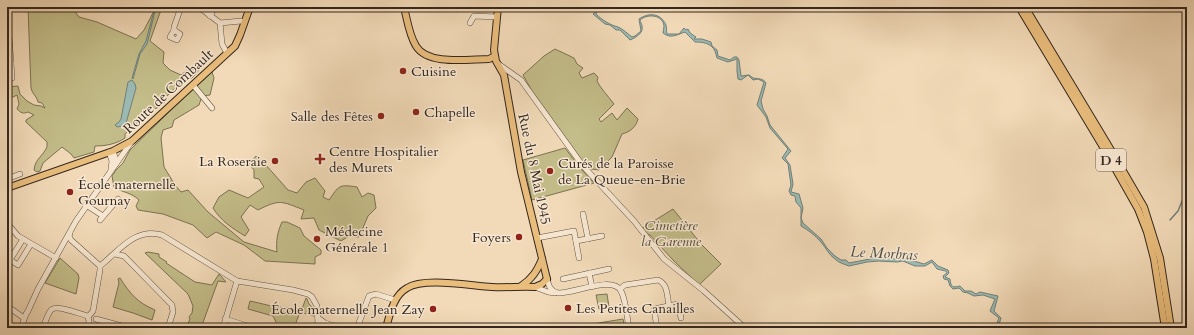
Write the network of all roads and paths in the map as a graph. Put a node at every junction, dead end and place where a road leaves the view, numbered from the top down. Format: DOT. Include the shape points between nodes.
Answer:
graph roads {
  1 [pos="181,7"];
  2 [pos="199,7"];
  3 [pos="215,7"];
  4 [pos="250,7"];
  5 [pos="404,7"];
  6 [pos="498,7"];
  7 [pos="1018,7"];
  8 [pos="1025,7"];
  9 [pos="7,11"];
  10 [pos="210,16"];
  11 [pos="497,17"];
  12 [pos="241,21"];
  13 [pos="220,23"];
  14 [pos="470,23"];
  15 [pos="174,30"];
  16 [pos="227,53"];
  17 [pos="494,60"];
  18 [pos="9,65"];
  19 [pos="512,72"];
  20 [pos="504,75"];
  21 [pos="12,78"];
  22 [pos="193,85"];
  23 [pos="212,108"];
  24 [pos="132,141"];
  25 [pos="111,152"];
  26 [pos="116,164"];
  27 [pos="111,169"];
  28 [pos="20,174"];
  29 [pos="7,179"];
  30 [pos="7,188"];
  31 [pos="118,199"];
  32 [pos="86,205"];
  33 [pos="583,214"];
  34 [pos="7,224"];
  35 [pos="70,232"];
  36 [pos="602,236"];
  37 [pos="537,238"];
  38 [pos="23,239"];
  39 [pos="588,239"];
  40 [pos="576,241"];
  41 [pos="73,243"];
  42 [pos="32,244"];
  43 [pos="63,244"];
  44 [pos="115,254"];
  45 [pos="56,258"];
  46 [pos="580,258"];
  47 [pos="542,259"];
  48 [pos="100,266"];
  49 [pos="609,269"];
  50 [pos="589,273"];
  51 [pos="531,279"];
  52 [pos="547,279"];
  53 [pos="563,279"];
  54 [pos="237,281"];
  55 [pos="521,286"];
  56 [pos="535,287"];
  57 [pos="592,287"];
  58 [pos="620,289"];
  59 [pos="558,293"];
  60 [pos="395,300"];
  61 [pos="7,306"];
  62 [pos="669,306"];
  63 [pos="90,317"];
  64 [pos="24,318"];
  65 [pos="318,318"];
  66 [pos="681,318"];
  67 [pos="225,319"];
  68 [pos="741,326"];
  69 [pos="21,328"];
  70 [pos="43,328"];
  71 [pos="88,328"];
  72 [pos="129,328"];
  73 [pos="168,328"];
  74 [pos="222,328"];
  75 [pos="254,328"];
  76 [pos="313,328"];
  77 [pos="341,328"];
  78 [pos="357,328"];
  79 [pos="386,328"];
  80 [pos="629,328"];
  81 [pos="657,328"];
  82 [pos="746,328"];
  83 [pos="1165,328"];
  84 [pos="1171,328"];
  1 -- 15 [label="street"];
  2 -- 10 [label="street"];
  3 -- 10 [label="street"];
  4 -- 16 [label="main road, Route de Combault" via="238,40"];
  5 -- 17 [label="main road" via="416,47 425,54 440,60"];
  6 -- 11 [label="main road"];
  7 -- 83 [label="main road, D 4" via="1138,209 1154,259"];
  8 -- 84 [label="main road, D 4" via="1144,207 1160,261"];
  9 -- 18 [label="street"];
  10 -- 13 [label="street"];
  11 -- 14 [label="street" via="474,16"];
  11 -- 17 [label="main road"];
  12 -- 13 [label="street"];
  13 -- 16 [label="street" via="222,44"];
  16 -- 22 [label="main road, Route de Combault"];
  17 -- 19 [label="street"];
  17 -- 20 [label="main road, Rue du 8 Mai 1945"];
  18 -- 21 [label="street"];
  19 -- 20 [label="street" via="506,72"];
  19 -- 68 [label="street" via="538,102 583,166 634,221 664,259 704,291"];
  20 -- 37 [label="main road, Rue du 8 Mai 1945" via="521,172"];
  22 -- 23 [label="street"];
  22 -- 24 [label="main road, Route de Combault"];
  24 -- 25 [label="main road, Route de Combault"];
  24 -- 26 [label="street"];
  25 -- 26 [label="street"];
  25 -- 27 [label="street"];
  25 -- 30 [label="main road, Route de Combault"];
  26 -- 27 [label="street"];
  27 -- 32 [label="street"];
  28 -- 29 [label="street"];
  31 -- 32 [label="street" via="102,218"];
  32 -- 35 [label="street"];
  33 -- 39 [label="street"];
  34 -- 38 [label="street"];
  35 -- 41 [label="street" via="69,238"];
  35 -- 43 [label="street"];
  36 -- 39 [label="street"];
  37 -- 40 [label="street" via="574,230"];
  37 -- 47 [label="main road, Rue du 8 Mai 1945"];
  38 -- 42 [label="street"];
  38 -- 42 [label="street" via="10,260 14,263 18,265"];
  39 -- 40 [label="street"];
  40 -- 46 [label="street"];
  41 -- 43 [label="street"];
  41 -- 48 [label="street"];
  42 -- 45 [label="street"];
  43 -- 45 [label="street"];
  44 -- 48 [label="street"];
  44 -- 54 [label="street" via="134,237 153,233 162,235"];
  44 -- 73 [label="street" via="124,256 172,305 173,312"];
  45 -- 64 [label="street"];
  47 -- 51 [label="main road"];
  47 -- 52 [label="main road, Rue du 8 Mai 1945"];
  48 -- 63 [label="street"];
  49 -- 50 [label="street"];
  50 -- 53 [label="street"];
  50 -- 57 [label="street"];
  51 -- 52 [label="main road"];
  51 -- 55 [label="main road"];
  52 -- 56 [label="main road"];
  52 -- 59 [label="street, Rue du 8 Mai 1945" via="550,288"];
  54 -- 65 [label="street" via="302,291 315,302"];
  54 -- 67 [label="street"];
  55 -- 56 [label="main road"];
  55 -- 60 [label="main road" via="419,283 406,288"];
  56 -- 59 [label="street"];
  57 -- 58 [label="street" via="610,284"];
  57 -- 59 [label="street"];
  58 -- 62 [label="street" via="625,284 662,281"];
  58 -- 80 [label="street"];
  60 -- 78 [label="street" via="376,294 369,296"];
  60 -- 79 [label="main road"];
  61 -- 64 [label="street"];
  62 -- 66 [label="street" via="678,304"];
  62 -- 81 [label="street" via="654,309"];
  63 -- 70 [label="street" via="54,308"];
  63 -- 71 [label="street"];
  63 -- 72 [label="street" via="95,315 96,319"];
  64 -- 69 [label="street"];
  65 -- 76 [label="street" via="318,323"];
  65 -- 77 [label="street"];
  67 -- 74 [label="street"];
  67 -- 75 [label="street"];
  68 -- 82 [label="street"];
}
